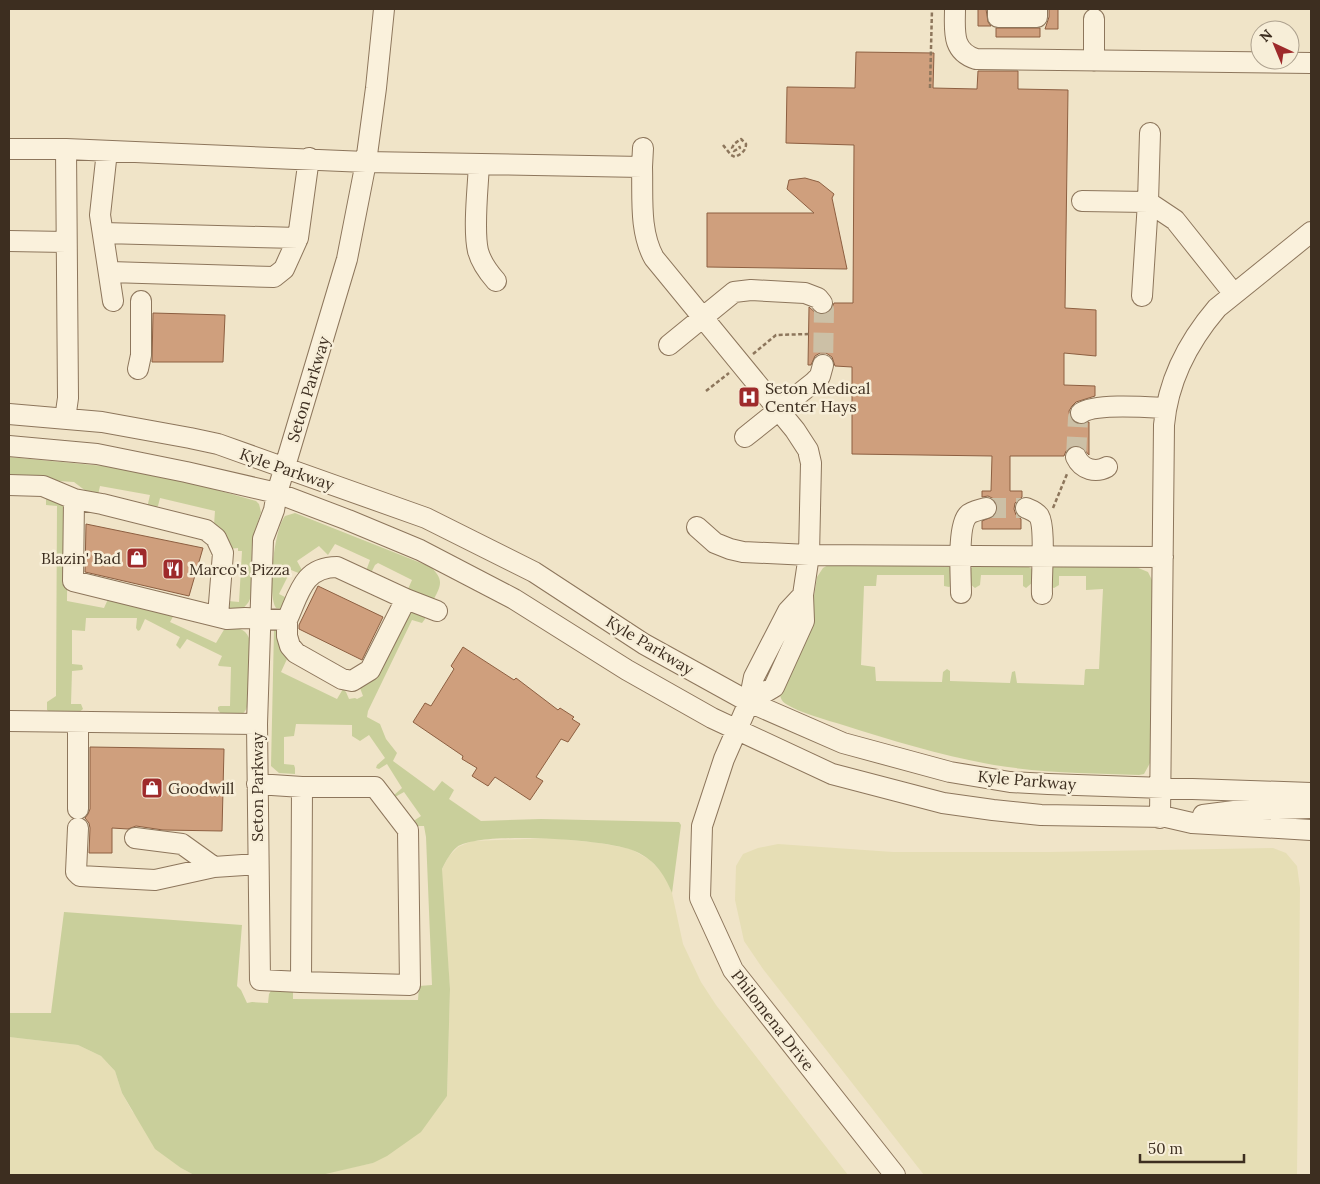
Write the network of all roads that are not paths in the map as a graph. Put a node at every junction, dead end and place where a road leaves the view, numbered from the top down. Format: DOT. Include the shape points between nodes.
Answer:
graph roads {
  1 [pos="384,9"];
  2 [pos="955,9"];
  3 [pos="998,9"];
  4 [pos="1037,9"];
  5 [pos="1094,19"];
  6 [pos="1094,61"];
  7 [pos="1311,63"];
  8 [pos="1150,133"];
  9 [pos="9,149"];
  10 [pos="66,149"];
  11 [pos="107,151"];
  12 [pos="309,158"];
  13 [pos="366,162"];
  14 [pos="479,164"];
  15 [pos="1082,200"];
  16 [pos="1148,202"];
  17 [pos="1311,232"];
  18 [pos="103,233"];
  19 [pos="298,238"];
  20 [pos="9,241"];
  21 [pos="66,242"];
  22 [pos="110,272"];
  23 [pos="496,281"];
  24 [pos="1234,294"];
  25 [pos="1142,296"];
  26 [pos="113,301"];
  27 [pos="141,301"];
  28 [pos="822,303"];
  29 [pos="702,318"];
  30 [pos="669,345"];
  31 [pos="823,365"];
  32 [pos="138,369"];
  33 [pos="1165,408"];
  34 [pos="778,410"];
  35 [pos="1081,412"];
  36 [pos="9,414"];
  37 [pos="65,419"];
  38 [pos="745,438"];
  39 [pos="9,446"];
  40 [pos="1072,465"];
  41 [pos="1107,467"];
  42 [pos="285,468"];
  43 [pos="9,485"];
  44 [pos="277,493"];
  45 [pos="74,499"];
  46 [pos="986,508"];
  47 [pos="1026,508"];
  48 [pos="696,527"];
  49 [pos="809,555"];
  50 [pos="961,556"];
  51 [pos="1042,557"];
  52 [pos="1163,557"];
  53 [pos="961,593"];
  54 [pos="1042,594"];
  55 [pos="403,598"];
  56 [pos="436,611"];
  57 [pos="218,616"];
  58 [pos="261,618"];
  59 [pos="287,628"];
  60 [pos="749,702"];
  61 [pos="9,721"];
  62 [pos="78,723"];
  63 [pos="257,724"];
  64 [pos="736,730"];
  65 [pos="257,784"];
  66 [pos="302,787"];
  67 [pos="1160,788"];
  68 [pos="1311,793"];
  69 [pos="1311,808"];
  70 [pos="1163,817"];
  71 [pos="1311,830"];
  72 [pos="135,838"];
  73 [pos="258,864"];
  74 [pos="214,867"];
  75 [pos="301,982"];
  76 [pos="895,1175"];
  1 -- 13 [label="street, Seton Parkway"];
  2 -- 6 [label="street" via="957,44 970,57"];
  3 -- 4 [label="street" via="998,17 1037,17"];
  5 -- 6 [label="street"];
  6 -- 7 [label="street"];
  8 -- 16 [label="street"];
  9 -- 10 [label="street"];
  10 -- 11 [label="street"];
  10 -- 21 [label="street"];
  11 -- 12 [label="street"];
  11 -- 18 [label="street" via="100,215"];
  12 -- 13 [label="street"];
  12 -- 19 [label="street"];
  13 -- 14 [label="street"];
  13 -- 42 [label="street, Seton Parkway" via="347,259"];
  14 -- 23 [label="street" via="478,251"];
  14 -- 29 [label="street" via="643,157 644,222 648,248"];
  15 -- 16 [label="street"];
  16 -- 24 [label="street" via="1175,220"];
  16 -- 25 [label="street"];
  17 -- 24 [label="street"];
  18 -- 19 [label="street"];
  18 -- 22 [label="street"];
  19 -- 22 [label="street" via="284,269 274,277"];
  20 -- 21 [label="street"];
  21 -- 37 [label="street" via="68,398"];
  22 -- 26 [label="street"];
  24 -- 33 [label="street" via="1217,308 1186,352"];
  27 -- 32 [label="street"];
  28 -- 29 [label="street" via="805,293 742,290 728,296"];
  29 -- 30 [label="street"];
  29 -- 34 [label="street"];
  31 -- 34 [label="street" via="814,382"];
  33 -- 35 [label="street" via="1110,408"];
  33 -- 52 [label="street"];
  34 -- 38 [label="street"];
  34 -- 49 [label="street" via="808,450 811,476"];
  36 -- 37 [label="street, Kyle Parkway"];
  37 -- 42 [label="street, Kyle Parkway" via="102,422 218,444"];
  39 -- 44 [label="street, Kyle Parkway" via="97,454"];
  40 -- 41 [label="street" via="1090,470"];
  42 -- 44 [label="street, Seton Parkway"];
  42 -- 60 [label="street, Kyle Parkway" via="434,522 534,572 644,644"];
  43 -- 45 [label="street" via="43,486"];
  44 -- 58 [label="street, Seton Parkway" via="264,539"];
  44 -- 64 [label="street, Kyle Parkway" via="420,550 514,599 627,670"];
  45 -- 57 [label="street" via="206,530 216,538 222,553"];
  45 -- 57 [label="street" via="73,580"];
  46 -- 50 [label="street" via="968,515 964,521"];
  47 -- 51 [label="street" via="1034,511 1042,523"];
  48 -- 49 [label="street" via="715,543 730,549"];
  49 -- 50 [label="street"];
  49 -- 60 [label="street" via="803,595 804,621 774,688"];
  50 -- 51 [label="street"];
  50 -- 53 [label="street"];
  51 -- 52 [label="street"];
  51 -- 54 [label="street"];
  52 -- 67 [label="street"];
  55 -- 56 [label="street"];
  55 -- 59 [label="street" via="337,567 325,567 304,582"];
  55 -- 59 [label="street" via="370,670 352,681 342,679 296,653 290,646"];
  57 -- 58 [label="street"];
  58 -- 59 [label="street"];
  58 -- 63 [label="street, Seton Parkway"];
  60 -- 64 [label="street, Philomena Drive"];
  60 -- 67 [label="street, Kyle Parkway" via="842,743 950,772 1010,782"];
  61 -- 62 [label="street"];
  62 -- 63 [label="street"];
  62 -- 74 [label="street" via="76,872 91,878 155,880"];
  63 -- 65 [label="street, Seton Parkway"];
  64 -- 70 [label="street, Kyle Parkway" via="832,774 943,803 1042,815"];
  64 -- 76 [label="street, Philomena Drive" via="702,826 700,898 733,970"];
  65 -- 66 [label="street"];
  65 -- 73 [label="street, Seton Parkway"];
  66 -- 75 [label="street"];
  66 -- 75 [label="street" via="376,787 408,830 410,985"];
  67 -- 68 [label="street, Kyle Parkway"];
  67 -- 70 [label="street"];
  69 -- 70 [label="street, Kyle Parkway"];
  70 -- 71 [label="street, Kyle Parkway" via="1192,823"];
  72 -- 74 [label="street" via="182,844"];
  73 -- 74 [label="street"];
  73 -- 75 [label="street, Seton Parkway" via="260,980"];
}
